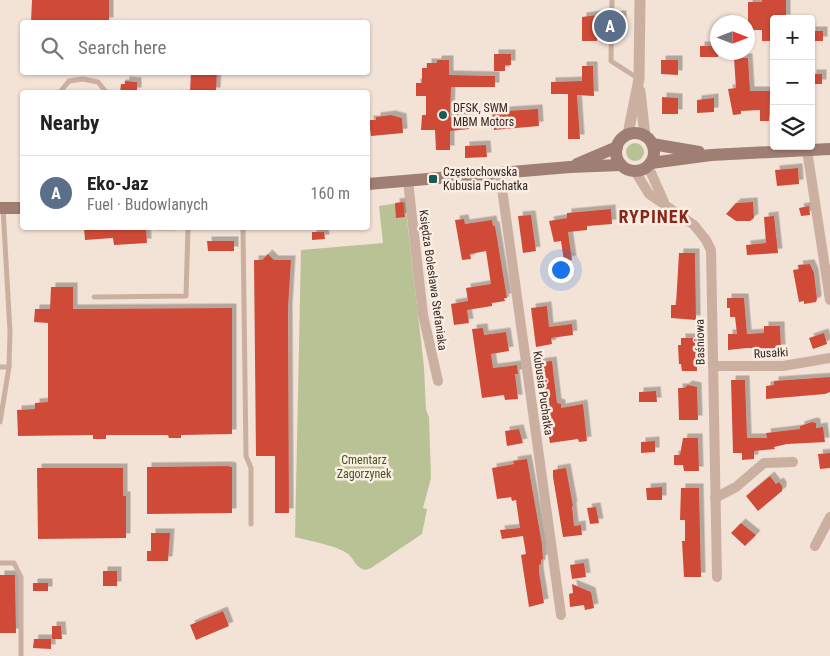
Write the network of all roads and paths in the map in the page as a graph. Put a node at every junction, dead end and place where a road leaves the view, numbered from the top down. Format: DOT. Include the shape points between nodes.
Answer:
graph roads {
  1 [pos="612,0"];
  2 [pos="640,0"];
  3 [pos="639,79"];
  4 [pos="62,90"];
  5 [pos="104,90"];
  6 [pos="628,134"];
  7 [pos="649,140"];
  8 [pos="617,147"];
  9 [pos="830,149"];
  10 [pos="807,150"];
  11 [pos="815,150"];
  12 [pos="711,154"];
  13 [pos="622,165"];
  14 [pos="650,165"];
  15 [pos="570,167"];
  16 [pos="635,171"];
  17 [pos="500,174"];
  18 [pos="408,181"];
  19 [pos="370,184"];
  20 [pos="666,205"];
  21 [pos="1,208"];
  22 [pos="20,208"];
  23 [pos="188,230"];
  24 [pos="243,230"];
  25 [pos="94,297"];
  26 [pos="830,300"];
  27 [pos="830,358"];
  28 [pos="713,366"];
  29 [pos="0,367"];
  30 [pos="9,367"];
  31 [pos="438,381"];
  32 [pos="0,422"];
  33 [pos="793,462"];
  34 [pos="715,498"];
  35 [pos="830,517"];
  36 [pos="251,524"];
  37 [pos="815,546"];
  38 [pos="0,563"];
  39 [pos="716,576"];
  40 [pos="561,615"];
  41 [pos="21,656"];
  1 -- 3 [label="lane" via="611,61"];
  2 -- 3 [label="street"];
  3 -- 6 [label="street"];
  3 -- 7 [label="street"];
  4 -- 5 [label="lane" via="69,81 83,79 98,82"];
  6 -- 7 [label="main road" via="640,134"];
  6 -- 8 [label="main road"];
  7 -- 12 [label="main road"];
  7 -- 14 [label="main road" via="654,154"];
  8 -- 13 [label="main road"];
  8 -- 15 [label="main road"];
  9 -- 11 [label="main road"];
  10 -- 12 [label="main road"];
  10 -- 26 [label="street"];
  12 -- 14 [label="main road"];
  13 -- 15 [label="main road"];
  13 -- 16 [label="main road"];
  14 -- 16 [label="main road"];
  14 -- 20 [label="street, Baśniowa" via="658,193"];
  15 -- 17 [label="main road"];
  16 -- 20 [label="street, Baśniowa" via="649,194"];
  17 -- 18 [label="main road"];
  17 -- 40 [label="street, Kubusia Puchatka"];
  18 -- 19 [label="main road"];
  18 -- 31 [label="street, Księdza Bolesława Stefaniaka" via="423,315"];
  20 -- 28 [label="street, Baśniowa" via="694,225 709,245"];
  21 -- 22 [label="main road"];
  21 -- 30 [label="lane" via="9,294"];
  23 -- 25 [label="lane" via="186,296"];
  24 -- 36 [label="lane" via="246,456 251,468"];
  27 -- 28 [label="street, Rusałki" via="777,366"];
  28 -- 34 [label="street, Baśniowa"];
  29 -- 30 [label="lane"];
  30 -- 32 [label="lane"];
  33 -- 34 [label="street" via="764,464 736,488"];
  34 -- 39 [label="street, Baśniowa"];
  35 -- 37 [label="street"];
  38 -- 41 [label="lane" via="14,563 21,577"];
}
